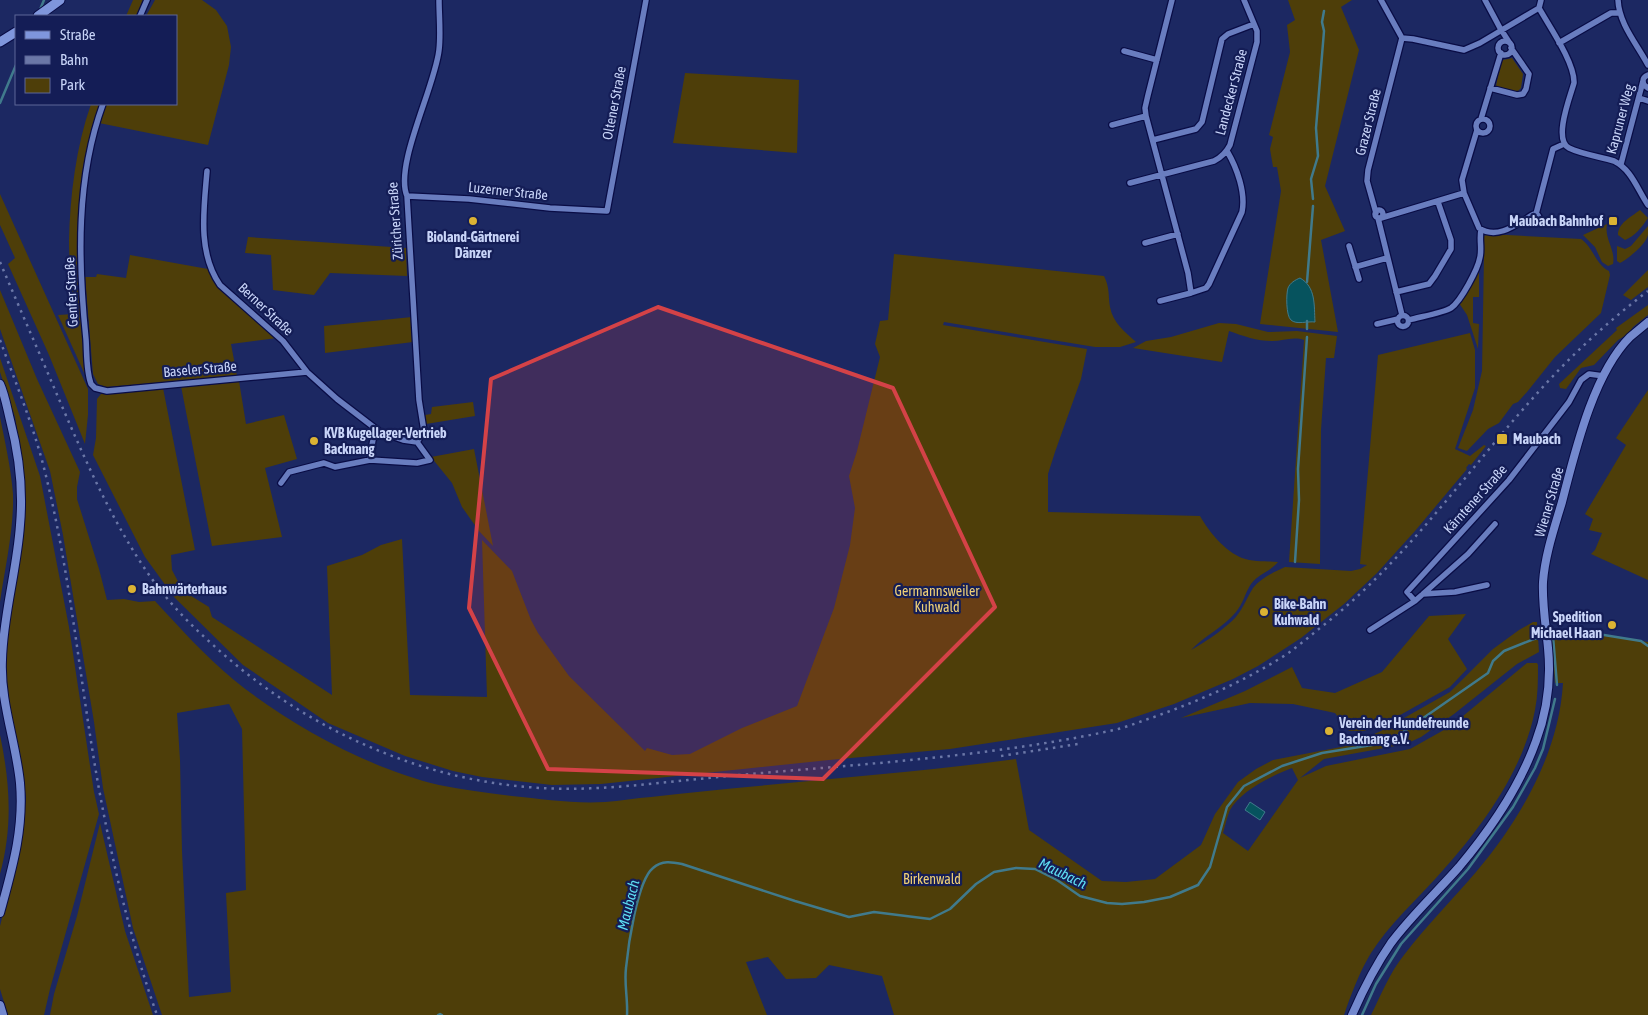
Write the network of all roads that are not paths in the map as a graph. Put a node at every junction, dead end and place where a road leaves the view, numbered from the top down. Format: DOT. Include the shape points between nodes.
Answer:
graph roads {
  1 [pos="60,0"];
  2 [pos="147,0"];
  3 [pos="439,0"];
  4 [pos="646,0"];
  5 [pos="1172,0"];
  6 [pos="1244,0"];
  7 [pos="1381,0"];
  8 [pos="1485,0"];
  9 [pos="1541,0"];
  10 [pos="1618,0"];
  11 [pos="1539,8"];
  12 [pos="1619,13"];
  13 [pos="39,15"];
  14 [pos="140,15"];
  15 [pos="1254,24"];
  16 [pos="1501,31"];
  17 [pos="15,33"];
  18 [pos="1402,38"];
  19 [pos="0,42"];
  20 [pos="1559,43"];
  21 [pos="1510,45"];
  22 [pos="1124,51"];
  23 [pos="1501,53"];
  24 [pos="1157,60"];
  25 [pos="1648,64"];
  26 [pos="1648,75"];
  27 [pos="1643,81"];
  28 [pos="1490,88"];
  29 [pos="1648,88"];
  30 [pos="1638,98"];
  31 [pos="1648,101"];
  32 [pos="102,105"];
  33 [pos="1146,116"];
  34 [pos="1480,119"];
  35 [pos="1112,125"];
  36 [pos="1477,130"];
  37 [pos="1152,140"];
  38 [pos="1564,144"];
  39 [pos="1227,151"];
  40 [pos="1621,164"];
  41 [pos="207,171"];
  42 [pos="1161,175"];
  43 [pos="1130,183"];
  44 [pos="1464,193"];
  45 [pos="407,196"];
  46 [pos="1438,202"];
  47 [pos="1648,205"];
  48 [pos="607,211"];
  49 [pos="1378,216"];
  50 [pos="1481,230"];
  51 [pos="1178,234"];
  52 [pos="1145,242"];
  53 [pos="1349,246"];
  54 [pos="1387,258"];
  55 [pos="1355,267"];
  56 [pos="1359,279"];
  57 [pos="1396,292"];
  58 [pos="1191,293"];
  59 [pos="1160,301"];
  60 [pos="1400,317"];
  61 [pos="1409,320"];
  62 [pos="1648,322"];
  63 [pos="1377,324"];
  64 [pos="307,372"];
  65 [pos="1604,376"];
  66 [pos="0,384"];
  67 [pos="96,388"];
  68 [pos="380,432"];
  69 [pos="417,442"];
  70 [pos="370,460"];
  71 [pos="281,484"];
  72 [pos="1496,524"];
  73 [pos="1486,586"];
  74 [pos="1423,594"];
  75 [pos="1415,601"];
  76 [pos="1370,630"];
  77 [pos="0,913"];
  78 [pos="0,1005"];
  79 [pos="3,1015"];
  80 [pos="1352,1015"];
  1 -- 13 [label="main road"];
  2 -- 14 [label="street"];
  3 -- 45 [label="street, Züricher Straße" via="439,50 408,153 404,182"];
  4 -- 48 [label="street, Oltener Straße"];
  5 -- 24 [label="street"];
  6 -- 15 [label="street, Landecker Straße"];
  7 -- 18 [label="street"];
  8 -- 16 [label="street"];
  9 -- 11 [label="street"];
  10 -- 12 [label="street"];
  11 -- 16 [label="street"];
  11 -- 20 [label="street"];
  12 -- 20 [label="street" via="1611,13"];
  12 -- 25 [label="street"];
  15 -- 37 [label="street" via="1222,38 1202,122 1196,129"];
  15 -- 39 [label="street, Landecker Straße" via="1257,42"];
  16 -- 18 [label="street" via="1464,50"];
  16 -- 21 [label="street"];
  17 -- 19 [label="main road"];
  18 -- 49 [label="street, Grazer Straße" via="1368,170 1367,182"];
  20 -- 38 [label="street" via="1574,76 1562,127"];
  21 -- 23 [label="street" via="1507,54"];
  21 -- 23 [label="street" via="1505,41 1500,43 1498,49"];
  21 -- 28 [label="street" via="1529,74 1526,90 1517,95"];
  22 -- 24 [label="street"];
  23 -- 28 [label="street"];
  24 -- 33 [label="street" via="1145,108"];
  26 -- 27 [label="street"];
  27 -- 29 [label="street"];
  27 -- 30 [label="street, Kapruner Weg"];
  28 -- 34 [label="street"];
  30 -- 31 [label="street"];
  30 -- 40 [label="street, Kapruner Weg"];
  32 -- 67 [label="street, Genfer Straße" via="95,127 81,226 82,290 90,382"];
  33 -- 35 [label="street"];
  33 -- 37 [label="street"];
  34 -- 36 [label="street" via="1476,123"];
  34 -- 36 [label="street" via="1487,120 1490,127 1485,132"];
  36 -- 44 [label="street" via="1462,180"];
  37 -- 42 [label="street"];
  38 -- 40 [label="street" via="1570,149"];
  38 -- 50 [label="street" via="1553,149 1534,214 1505,232"];
  39 -- 42 [label="street, Landecker Straße" via="1214,161"];
  39 -- 58 [label="street" via="1240,185 1242,212 1210,284"];
  40 -- 47 [label="street"];
  41 -- 64 [label="street, Berner Straße" via="203,225 214,276 283,341"];
  42 -- 43 [label="street, Landecker Straße"];
  42 -- 51 [label="street"];
  44 -- 46 [label="street"];
  44 -- 50 [label="street"];
  45 -- 48 [label="street, Luzerner Straße"];
  45 -- 69 [label="street, Züricher Straße" via="419,400 424,431"];
  46 -- 49 [label="street"];
  46 -- 57 [label="street" via="1451,240 1450,249 1429,284"];
  49 -- 54 [label="street, Grazer Straße"];
  50 -- 61 [label="street" via="1481,256 1460,298 1450,309"];
  51 -- 52 [label="street"];
  51 -- 58 [label="street"];
  53 -- 55 [label="street"];
  54 -- 55 [label="street"];
  54 -- 57 [label="street, Grazer Straße"];
  55 -- 56 [label="street"];
  57 -- 60 [label="street, Grazer Straße"];
  58 -- 59 [label="street"];
  60 -- 61 [label="street"];
  60 -- 61 [label="street" via="1398,324 1403,326"];
  60 -- 63 [label="street"];
  62 -- 65 [label="street, Wiener Straße" via="1624,344"];
  64 -- 67 [label="street, Baseler Straße" via="107,390"];
  64 -- 68 [label="street, Berner Straße"];
  65 -- 75 [label="street, Kärntener Straße" via="1589,374 1581,380 1512,478 1407,592"];
  65 -- 80 [label="street, Wiener Straße" via="1588,412 1547,555 1543,583 1549,682 1537,739 1524,769 1493,821 1474,848 1392,942 1368,980"];
  66 -- 77 [label="street" via="14,433 20,488 20,525 2,660 3,695 20,782 21,813 19,840"];
  68 -- 69 [label="street, Berner Straße"];
  68 -- 70 [label="street" via="373,439"];
  69 -- 70 [label="street" via="430,460"];
  70 -- 71 [label="street" via="335,467 324,463 289,472"];
  72 -- 74 [label="street"];
  73 -- 74 [label="street"];
  74 -- 75 [label="street"];
  75 -- 76 [label="street"];
  78 -- 79 [label="street"];
}
